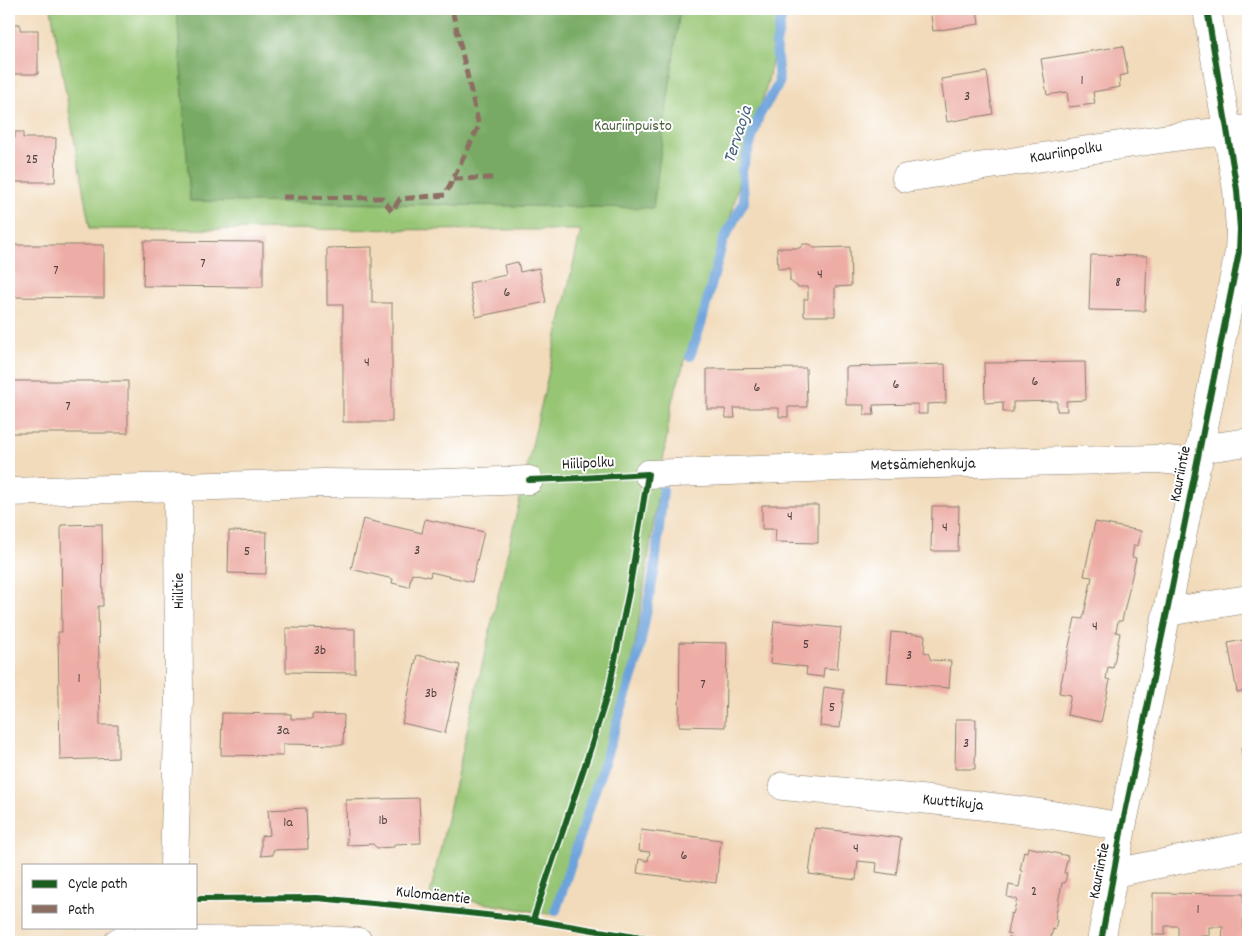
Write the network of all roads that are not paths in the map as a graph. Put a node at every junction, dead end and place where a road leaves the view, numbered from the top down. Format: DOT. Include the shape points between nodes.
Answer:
graph roads {
  1 [pos="1207,9"];
  2 [pos="1238,130"];
  3 [pos="906,178"];
  4 [pos="1248,442"];
  5 [pos="1199,456"];
  6 [pos="648,474"];
  7 [pos="529,480"];
  8 [pos="178,487"];
  9 [pos="9,492"];
  10 [pos="1248,600"];
  11 [pos="1167,612"];
  12 [pos="783,786"];
  13 [pos="1122,827"];
  14 [pos="1248,846"];
  15 [pos="174,864"];
  16 [pos="1114,873"];
  17 [pos="118,942"];
  18 [pos="167,942"];
  19 [pos="359,942"];
  20 [pos="1101,942"];
  1 -- 2 [label="street, Kauriintie"];
  2 -- 3 [label="street, Kauriinpolku"];
  2 -- 5 [label="street, Kauriintie" via="1239,252"];
  4 -- 5 [label="street, Metsämiehenkuja"];
  5 -- 6 [label="street, Metsämiehenkuja"];
  5 -- 11 [label="street, Kauriintie"];
  7 -- 8 [label="street"];
  8 -- 9 [label="street"];
  8 -- 15 [label="street, Hiilitie" via="179,700"];
  10 -- 11 [label="street"];
  11 -- 13 [label="street, Kauriintie"];
  12 -- 13 [label="street, Kuuttikuja" via="976,805"];
  13 -- 16 [label="street, Kauriintie"];
  14 -- 16 [label="street"];
  16 -- 20 [label="street, Kauriintie"];
  17 -- 18 [label="street"];
  18 -- 19 [label="street" via="307,939"];
}
